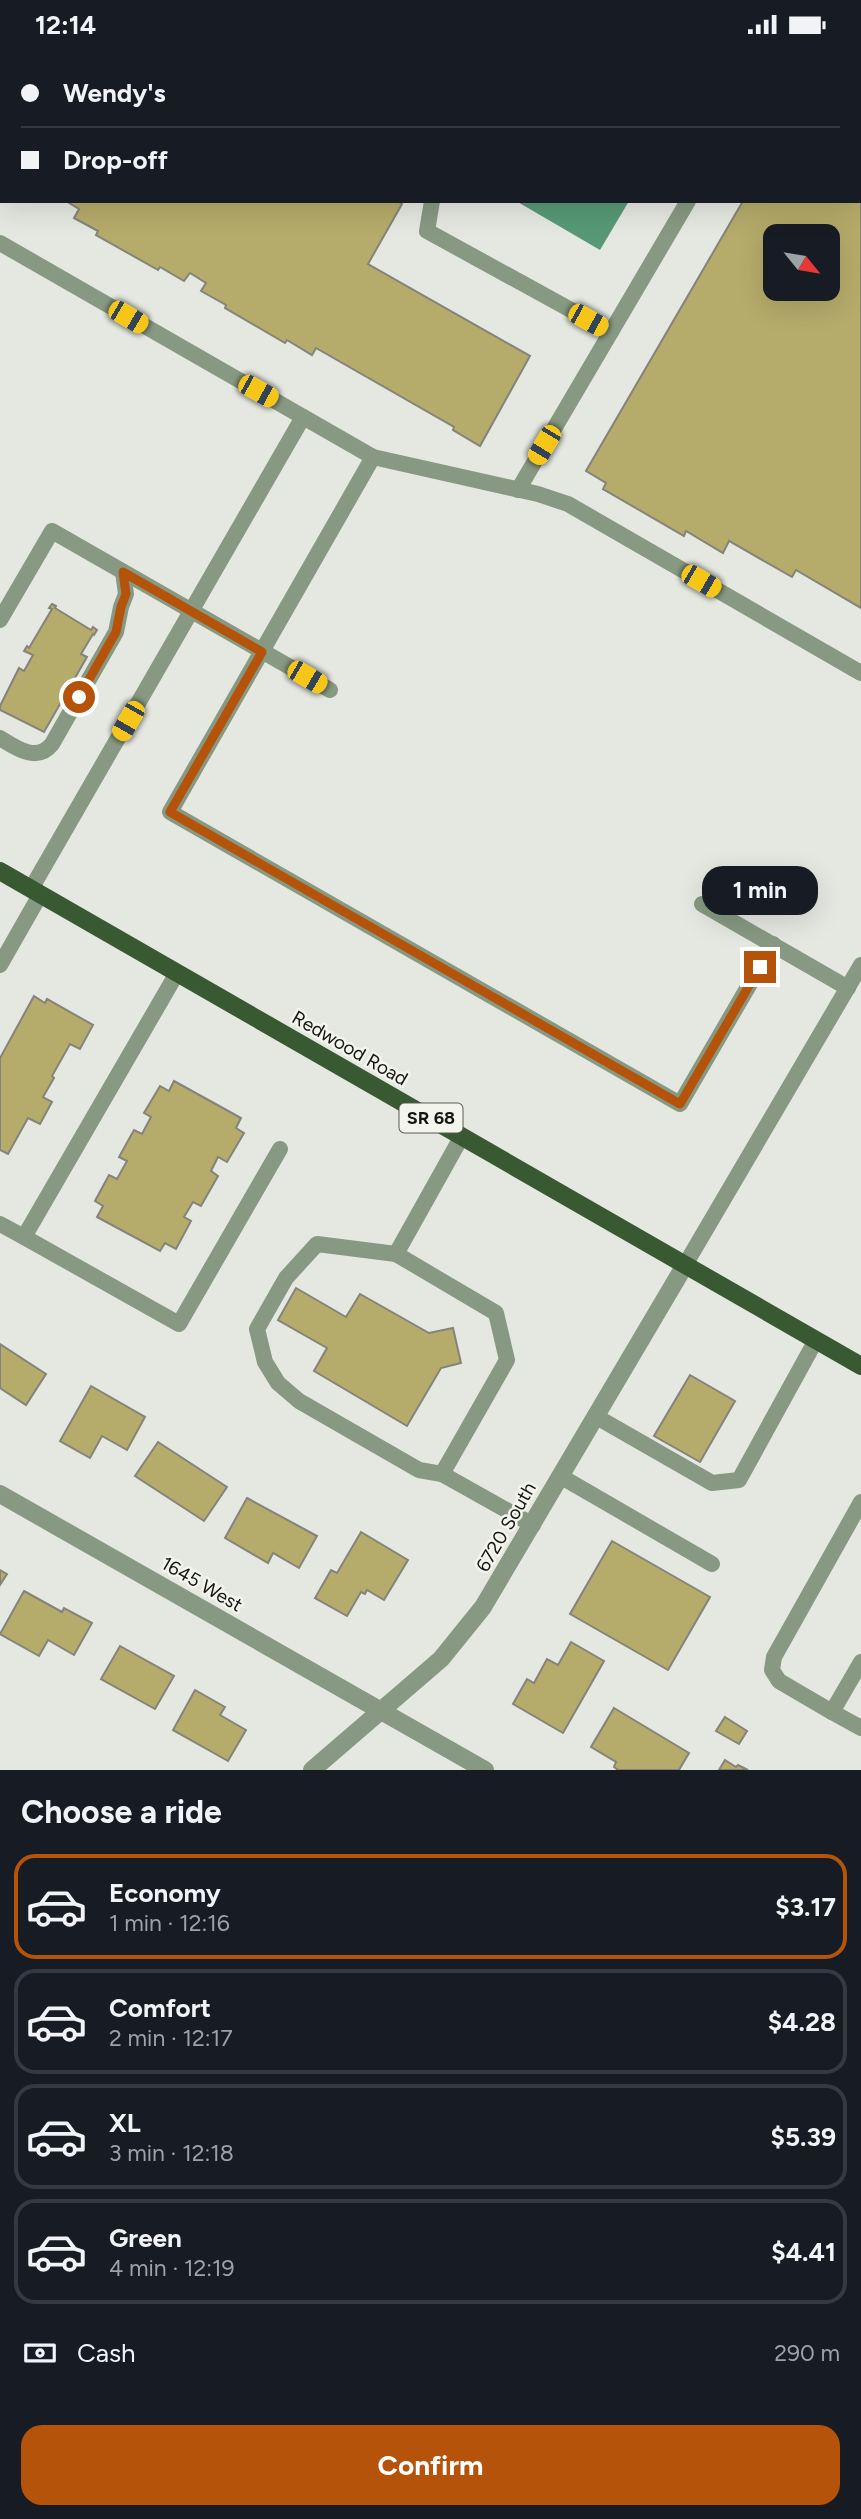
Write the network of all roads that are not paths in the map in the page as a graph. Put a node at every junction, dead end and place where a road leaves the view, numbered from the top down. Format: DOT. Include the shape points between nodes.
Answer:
graph roads {
  1 [pos="432,203"];
  2 [pos="687,203"];
  3 [pos="0,243"];
  4 [pos="611,332"];
  5 [pos="303,417"];
  6 [pos="373,457"];
  7 [pos="518,490"];
  8 [pos="123,572"];
  9 [pos="191,612"];
  10 [pos="0,620"];
  11 [pos="262,652"];
  12 [pos="861,673"];
  13 [pos="330,690"];
  14 [pos="0,738"];
  15 [pos="0,871"];
  16 [pos="35,892"];
  17 [pos="702,904"];
  18 [pos="773,944"];
  19 [pos="0,965"];
  20 [pos="861,965"];
  21 [pos="177,973"];
  22 [pos="848,988"];
  23 [pos="462,1136"];
  24 [pos="280,1149"];
  25 [pos="0,1224"];
  26 [pos="24,1237"];
  27 [pos="396,1254"];
  28 [pos="685,1265"];
  29 [pos="816,1340"];
  30 [pos="861,1366"];
  31 [pos="595,1416"];
  32 [pos="442,1474"];
  33 [pos="560,1476"];
  34 [pos="0,1494"];
  35 [pos="861,1502"];
  36 [pos="533,1525"];
  37 [pos="712,1564"];
  38 [pos="861,1661"];
  39 [pos="382,1712"];
  40 [pos="832,1712"];
  41 [pos="861,1728"];
  42 [pos="312,1770"];
  43 [pos="485,1770"];
  1 -- 4 [label="lane" via="427,231"];
  2 -- 4 [label="lane"];
  3 -- 5 [label="lane"];
  4 -- 7 [label="lane"];
  5 -- 6 [label="lane"];
  5 -- 9 [label="lane"];
  6 -- 7 [label="lane"];
  6 -- 11 [label="lane"];
  7 -- 12 [label="lane" via="568,504"];
  8 -- 9 [label="lane"];
  8 -- 10 [label="lane" via="52,531"];
  8 -- 14 [label="lane" via="126,594 116,632 52,744 36,754"];
  9 -- 11 [label="lane"];
  9 -- 16 [label="lane"];
  11 -- 13 [label="lane"];
  11 -- 18 [label="lane" via="170,812 680,1104"];
  15 -- 16 [label="main road, Redwood Road / SR 68"];
  16 -- 19 [label="lane"];
  16 -- 21 [label="main road, Redwood Road / SR 68"];
  17 -- 18 [label="lane"];
  18 -- 22 [label="lane"];
  20 -- 22 [label="lane"];
  21 -- 23 [label="main road, Redwood Road / SR 68"];
  21 -- 26 [label="lane"];
  22 -- 28 [label="lane"];
  23 -- 27 [label="lane"];
  23 -- 28 [label="main road, Redwood Road / SR 68"];
  24 -- 26 [label="lane" via="179,1324"];
  25 -- 26 [label="lane"];
  27 -- 32 [label="lane" via="496,1313 507,1360"];
  27 -- 32 [label="lane" via="317,1244 286,1278 257,1329 265,1361 278,1383 299,1401 419,1470"];
  28 -- 29 [label="main road, Redwood Road / SR 68"];
  28 -- 31 [label="street, 6720 South"];
  29 -- 30 [label="main road, Redwood Road / SR 68"];
  29 -- 31 [label="lane" via="739,1480 712,1483"];
  31 -- 33 [label="street, 6720 South"];
  32 -- 36 [label="lane"];
  33 -- 36 [label="street, 6720 South"];
  33 -- 37 [label="lane"];
  34 -- 39 [label="street, 1645 West"];
  35 -- 40 [label="lane" via="774,1657 772,1670 779,1681"];
  36 -- 39 [label="street, 6720 South" via="483,1607 450,1649"];
  38 -- 40 [label="lane"];
  39 -- 42 [label="street, 6720 South"];
  39 -- 43 [label="street, 1645 West"];
  40 -- 41 [label="lane"];
}
